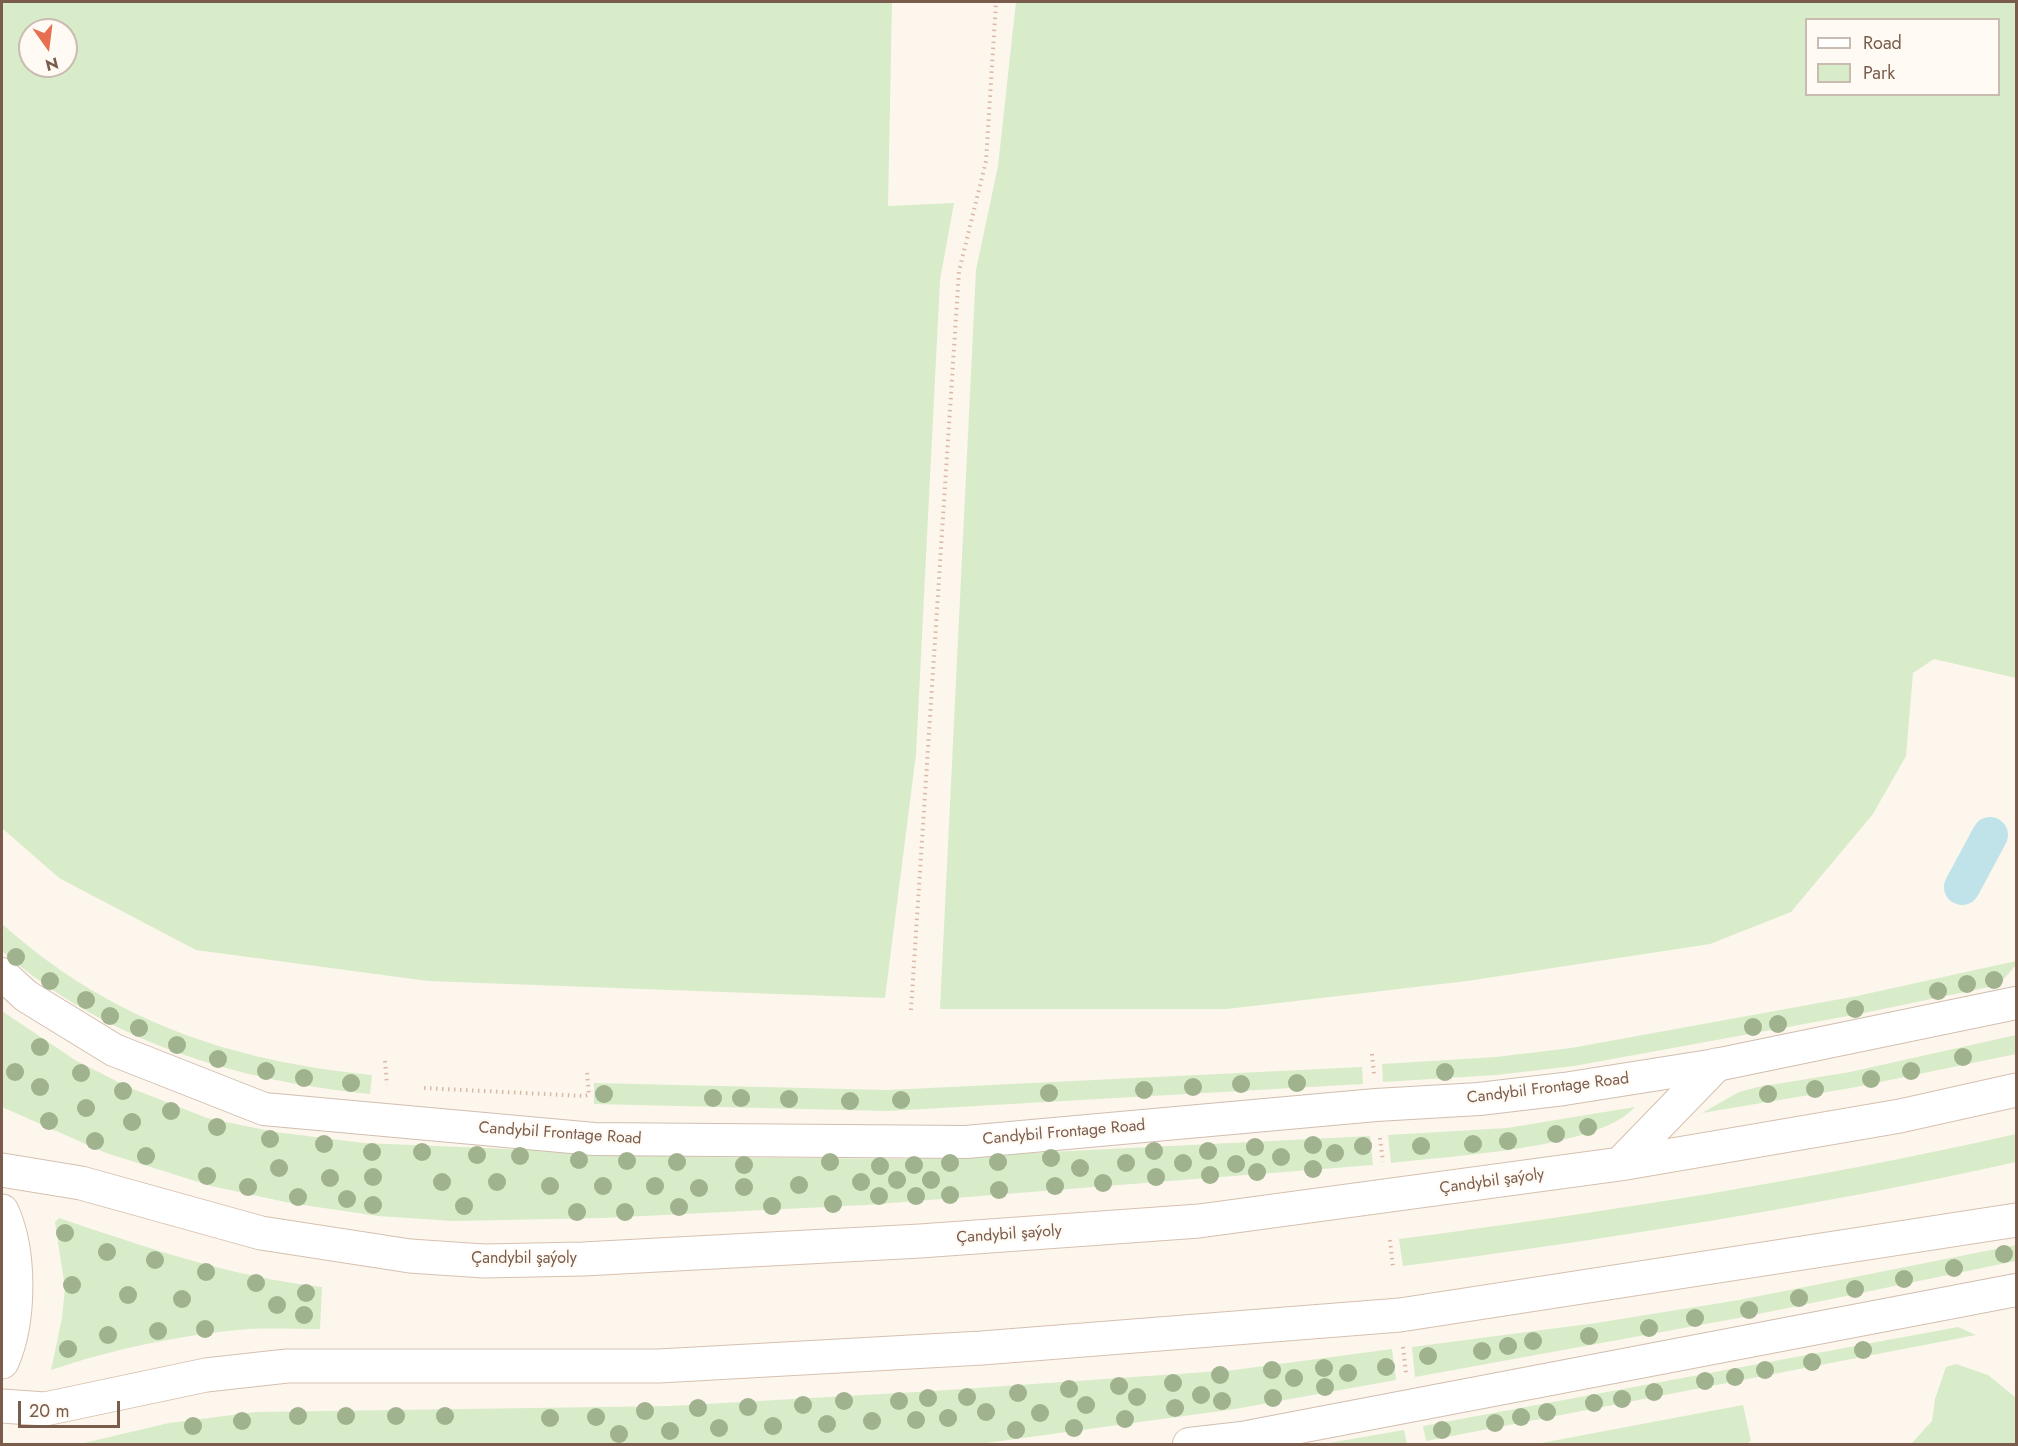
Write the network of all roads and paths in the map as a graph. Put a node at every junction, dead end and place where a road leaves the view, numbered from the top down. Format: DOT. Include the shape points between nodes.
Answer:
graph roads {
  1 [pos="996,2"];
  2 [pos="2,974"];
  3 [pos="2016,1003"];
  4 [pos="911,1010"];
  5 [pos="384,1061"];
  6 [pos="1716,1065"];
  7 [pos="588,1072"];
  8 [pos="392,1086"];
  9 [pos="421,1088"];
  10 [pos="2016,1090"];
  11 [pos="1380,1134"];
  12 [pos="1383,1162"];
  13 [pos="1620,1164"];
  14 [pos="2,1170"];
  15 [pos="2,1211"];
  16 [pos="2016,1220"];
  17 [pos="1390,1240"];
  18 [pos="1394,1267"];
  19 [pos="2016,1290"];
  20 [pos="1403,1347"];
  21 [pos="2,1362"];
  22 [pos="1407,1378"];
  23 [pos="2,1406"];
  24 [pos="1189,1444"];
  1 -- 4 [label="path" via="986,161 959,271"];
  2 -- 6 [label="street, Candybil Frontage Road" via="26,996 114,1050 264,1109 617,1139 966,1142 1479,1099"];
  3 -- 6 [label="street, Candybil Frontage Road"];
  5 -- 8 [label="path" via="385,1085"];
  6 -- 13 [label="main road"];
  7 -- 9 [label="path" via="589,1095 584,1096"];
  10 -- 13 [label="main road, Çandybil şaýoly" via="1900,1116"];
  11 -- 12 [label="path"];
  13 -- 14 [label="main road, Çandybil şaýoly" via="1199,1221 897,1242 484,1261 410,1256 261,1233 81,1183"];
  15 -- 21 [label="main road" via="8,1223 17,1286 8,1348"];
  16 -- 23 [label="main road" via="1400,1315 982,1348 659,1366 287,1366 206,1376 45,1409"];
  17 -- 18 [label="path"];
  19 -- 24 [label="street" via="1242,1438"];
  20 -- 22 [label="path"];
}
